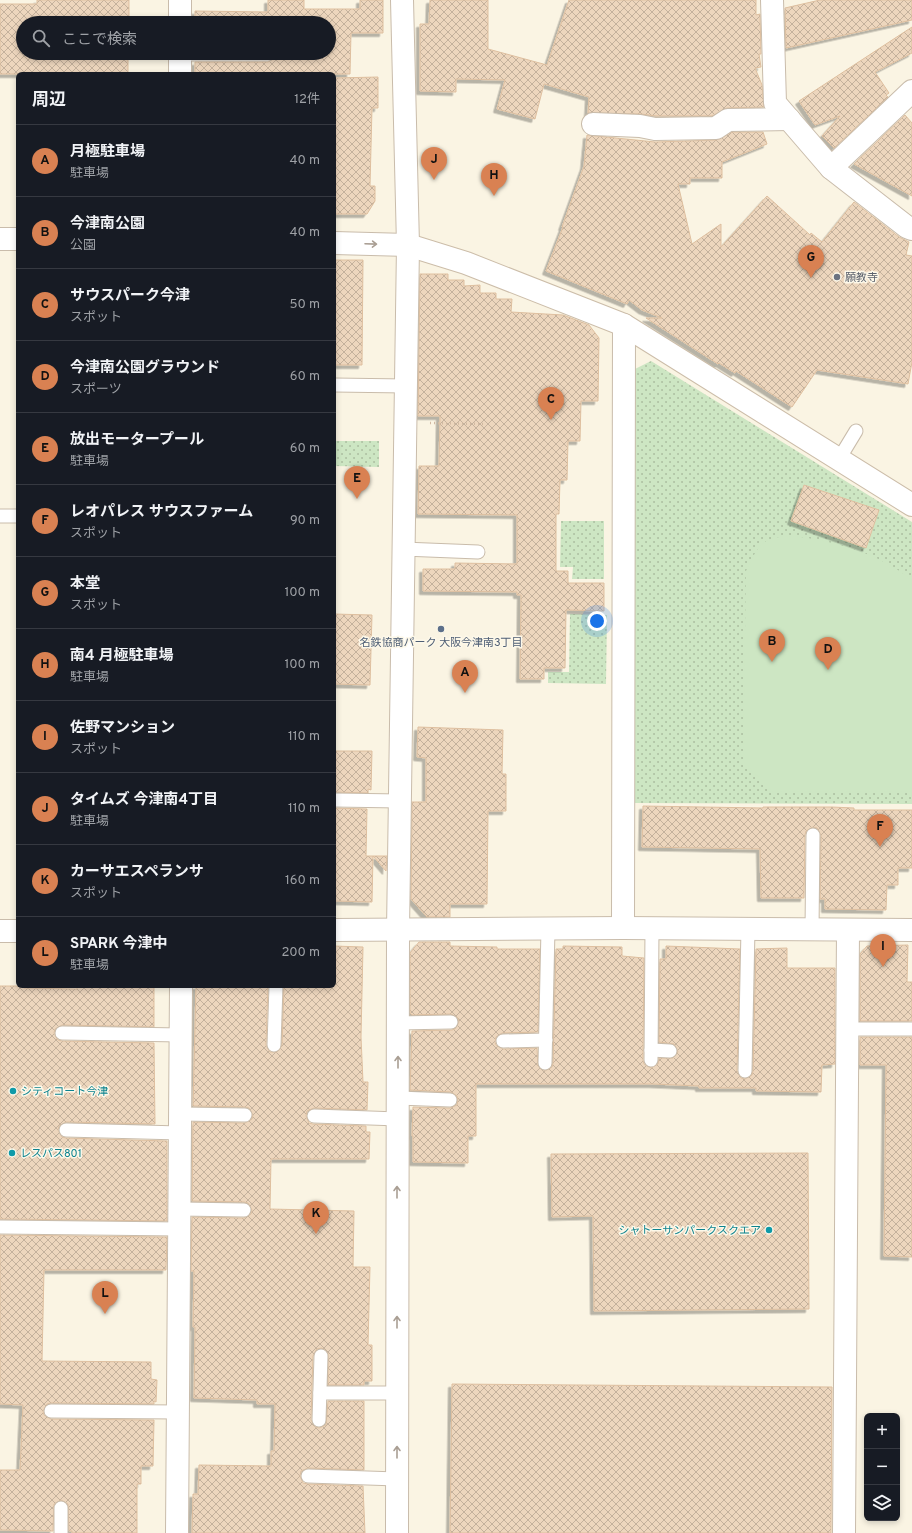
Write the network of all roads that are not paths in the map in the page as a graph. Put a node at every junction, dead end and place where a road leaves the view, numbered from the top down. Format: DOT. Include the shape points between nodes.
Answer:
graph roads {
  1 [pos="180,0"];
  2 [pos="402,0"];
  3 [pos="772,0"];
  4 [pos="180,16"];
  5 [pos="912,91"];
  6 [pos="789,119"];
  7 [pos="593,124"];
  8 [pos="831,168"];
  9 [pos="912,229"];
  10 [pos="0,239"];
  11 [pos="16,239"];
  12 [pos="336,243"];
  13 [pos="408,245"];
  14 [pos="624,325"];
  15 [pos="336,385"];
  16 [pos="406,386"];
  17 [pos="856,431"];
  18 [pos="839,459"];
  19 [pos="912,505"];
  20 [pos="0,516"];
  21 [pos="16,516"];
  22 [pos="403,549"];
  23 [pos="478,552"];
  24 [pos="336,800"];
  25 [pos="400,802"];
  26 [pos="813,835"];
  27 [pos="623,928"];
  28 [pos="652,928"];
  29 [pos="548,929"];
  30 [pos="748,929"];
  31 [pos="336,930"];
  32 [pos="398,930"];
  33 [pos="812,930"];
  34 [pos="848,930"];
  35 [pos="912,930"];
  36 [pos="0,931"];
  37 [pos="16,931"];
  38 [pos="181,988"];
  39 [pos="276,988"];
  40 [pos="450,1022"];
  41 [pos="398,1023"];
  42 [pos="848,1029"];
  43 [pos="912,1029"];
  44 [pos="62,1033"];
  45 [pos="181,1035"];
  46 [pos="546,1040"];
  47 [pos="503,1041"];
  48 [pos="274,1045"];
  49 [pos="670,1051"];
  50 [pos="545,1063"];
  51 [pos="745,1072"];
  52 [pos="398,1098"];
  53 [pos="450,1100"];
  54 [pos="244,1115"];
  55 [pos="314,1116"];
  56 [pos="398,1119"];
  57 [pos="180,1124"];
  58 [pos="66,1130"];
  59 [pos="244,1210"];
  60 [pos="179,1219"];
  61 [pos="0,1227"];
  62 [pos="321,1356"];
  63 [pos="320,1393"];
  64 [pos="397,1393"];
  65 [pos="51,1411"];
  66 [pos="178,1412"];
  67 [pos="319,1420"];
  68 [pos="308,1476"];
  69 [pos="397,1479"];
  70 [pos="62,1508"];
  71 [pos="61,1533"];
  72 [pos="177,1533"];
  73 [pos="397,1533"];
  74 [pos="844,1533"];
  1 -- 4 [label="street"];
  2 -- 13 [label="street"];
  3 -- 6 [label="street" via="775,103"];
  5 -- 8 [label="street"];
  6 -- 7 [label="street" via="728,120 716,128 655,129"];
  6 -- 8 [label="street"];
  8 -- 9 [label="street" via="906,227"];
  10 -- 11 [label="street"];
  12 -- 13 [label="street, one-way"];
  13 -- 14 [label="street" via="466,263"];
  13 -- 16 [label="street"];
  14 -- 18 [label="street"];
  14 -- 27 [label="street"];
  15 -- 16 [label="lane"];
  16 -- 22 [label="street"];
  17 -- 18 [label="lane"];
  18 -- 19 [label="street"];
  20 -- 21 [label="lane"];
  22 -- 23 [label="lane"];
  22 -- 25 [label="street"];
  24 -- 25 [label="lane"];
  25 -- 32 [label="street"];
  26 -- 33 [label="lane"];
  27 -- 28 [label="street"];
  27 -- 29 [label="street"];
  28 -- 30 [label="street"];
  28 -- 49 [label="lane" via="651,1055"];
  29 -- 32 [label="street"];
  29 -- 46 [label="lane"];
  30 -- 33 [label="street"];
  30 -- 51 [label="lane"];
  31 -- 32 [label="street"];
  32 -- 41 [label="street"];
  33 -- 34 [label="street"];
  34 -- 35 [label="street"];
  34 -- 42 [label="street"];
  36 -- 37 [label="street"];
  38 -- 45 [label="street"];
  39 -- 48 [label="lane"];
  40 -- 41 [label="lane"];
  52 -- 41 [label="street, one-way"];
  42 -- 43 [label="lane"];
  42 -- 74 [label="street"];
  44 -- 45 [label="lane"];
  45 -- 57 [label="street"];
  46 -- 47 [label="lane"];
  46 -- 50 [label="lane"];
  52 -- 53 [label="lane"];
  52 -- 56 [label="street"];
  54 -- 57 [label="lane"];
  55 -- 56 [label="lane"];
  64 -- 56 [label="street, one-way"];
  57 -- 58 [label="lane"];
  57 -- 60 [label="street"];
  59 -- 60 [label="lane"];
  60 -- 61 [label="lane"];
  60 -- 66 [label="street"];
  62 -- 63 [label="lane"];
  63 -- 64 [label="lane"];
  63 -- 67 [label="lane"];
  69 -- 64 [label="street, one-way"];
  65 -- 66 [label="lane"];
  66 -- 72 [label="street"];
  68 -- 69 [label="lane"];
  69 -- 73 [label="street"];
  70 -- 71 [label="lane"];
}
